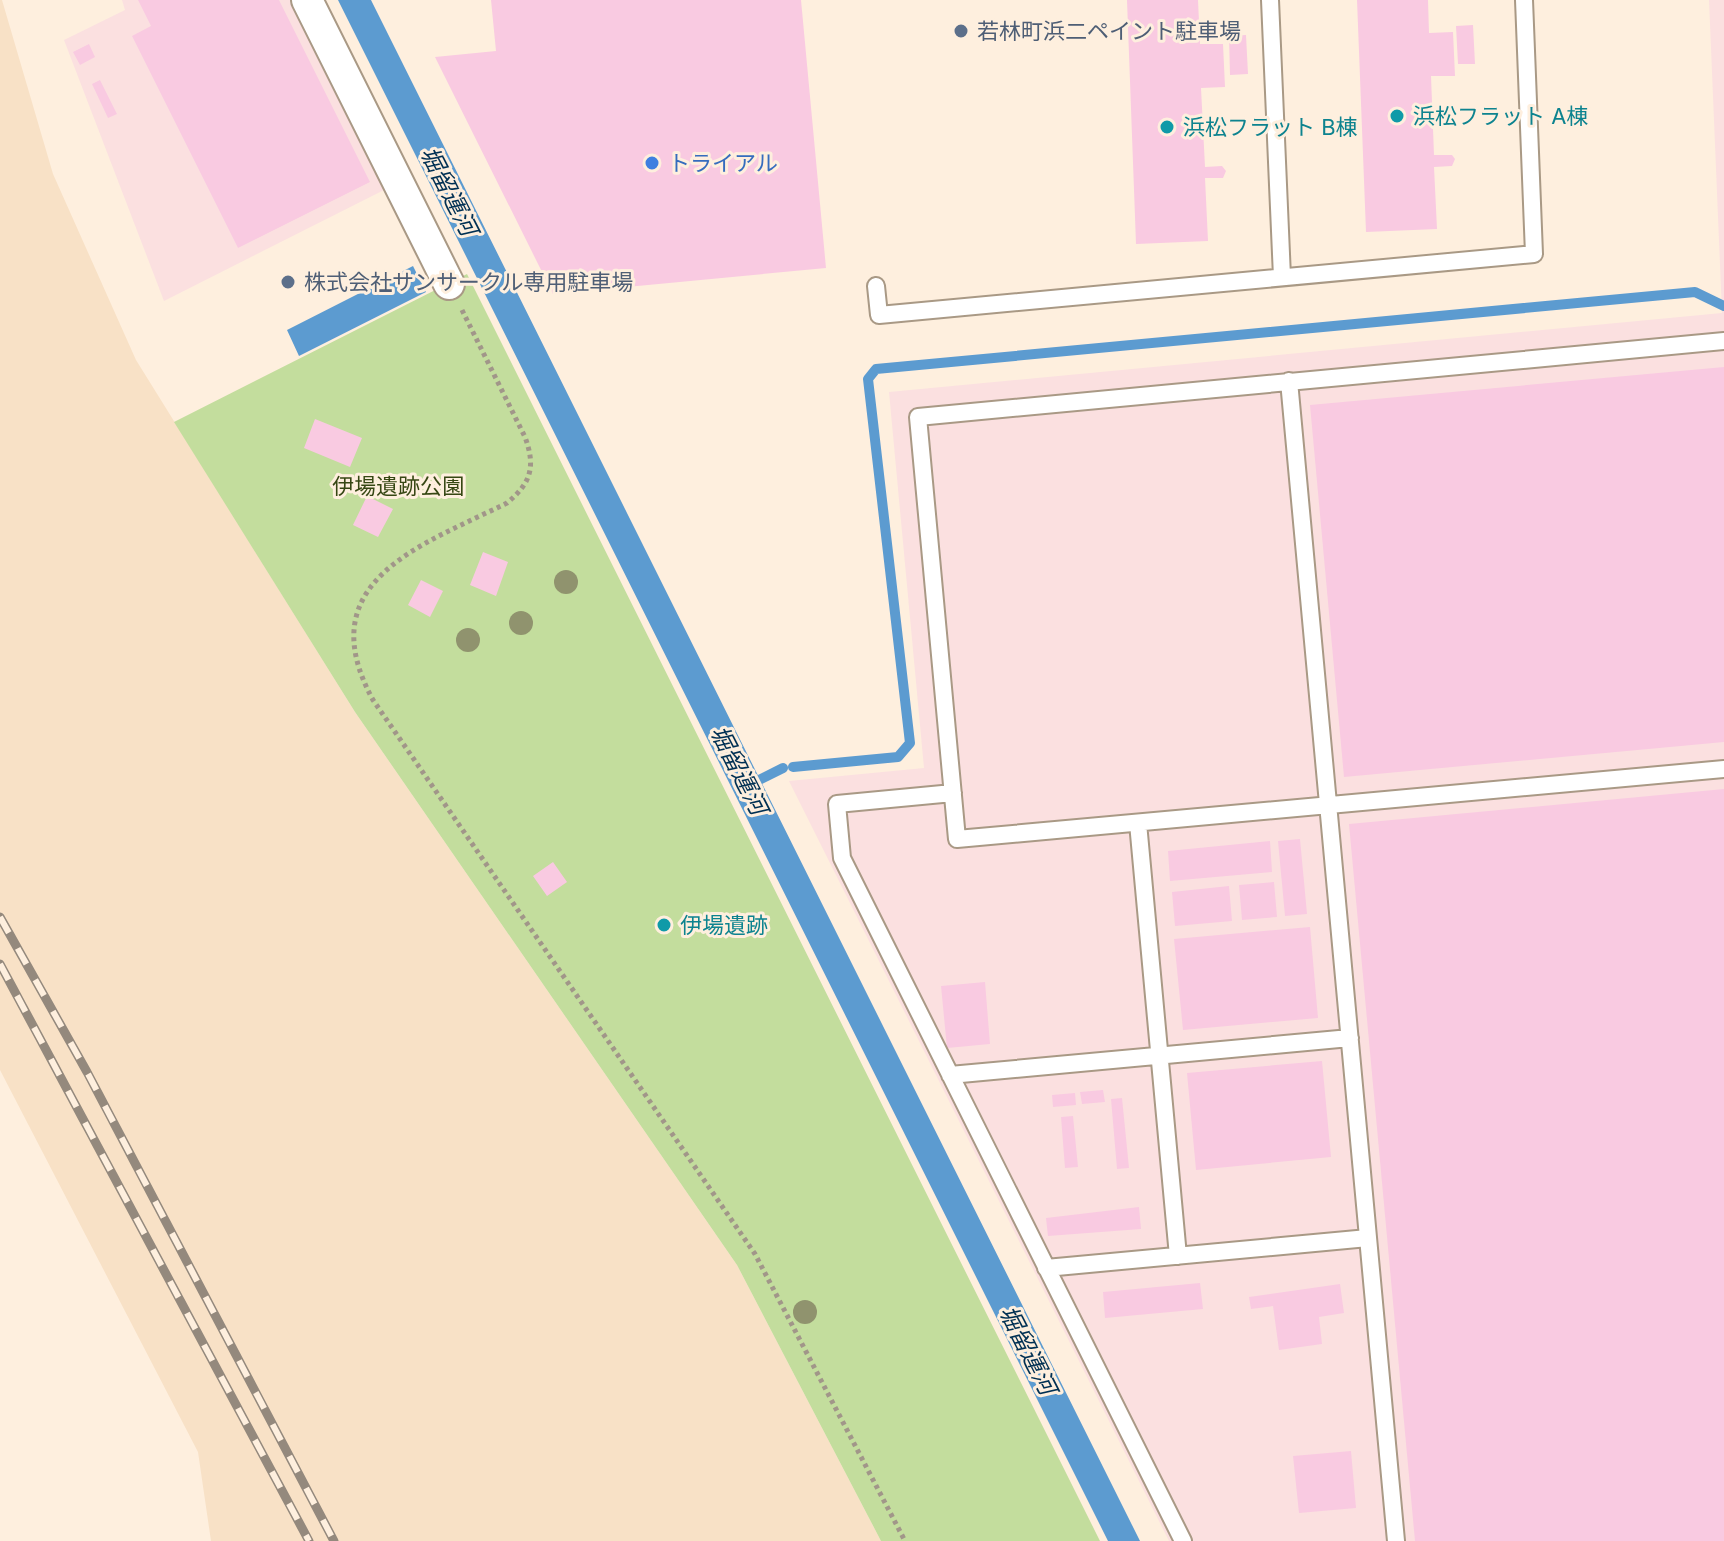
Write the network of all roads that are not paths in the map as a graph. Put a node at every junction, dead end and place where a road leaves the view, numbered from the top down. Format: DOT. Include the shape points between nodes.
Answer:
graph roads {
  1 [pos="307,0"];
  2 [pos="1270,0"];
  3 [pos="1524,0"];
  4 [pos="1282,277"];
  5 [pos="449,284"];
  6 [pos="876,286"];
  7 [pos="1724,341"];
  8 [pos="1289,381"];
  9 [pos="1724,769"];
  10 [pos="953,793"];
  11 [pos="1328,805"];
  12 [pos="1138,823"];
  13 [pos="1350,1038"];
  14 [pos="1160,1055"];
  15 [pos="950,1075"];
  16 [pos="1368,1238"];
  17 [pos="1178,1256"];
  18 [pos="1046,1268"];
  19 [pos="1183,1541"];
  20 [pos="1396,1541"];
  1 -- 5 [label="street"];
  2 -- 4 [label="lane"];
  3 -- 4 [label="lane" via="1534,254"];
  4 -- 6 [label="lane" via="879,315"];
  7 -- 8 [label="lane"];
  8 -- 10 [label="lane" via="918,417"];
  8 -- 11 [label="lane"];
  9 -- 11 [label="lane"];
  10 -- 12 [label="lane" via="957,839"];
  10 -- 15 [label="lane" via="837,804 842,858"];
  11 -- 12 [label="lane"];
  11 -- 13 [label="lane"];
  12 -- 14 [label="lane"];
  13 -- 14 [label="lane"];
  13 -- 16 [label="lane"];
  14 -- 15 [label="lane"];
  14 -- 17 [label="lane"];
  15 -- 18 [label="lane"];
  16 -- 17 [label="lane"];
  16 -- 20 [label="lane"];
  17 -- 18 [label="lane"];
  18 -- 19 [label="lane"];
}
